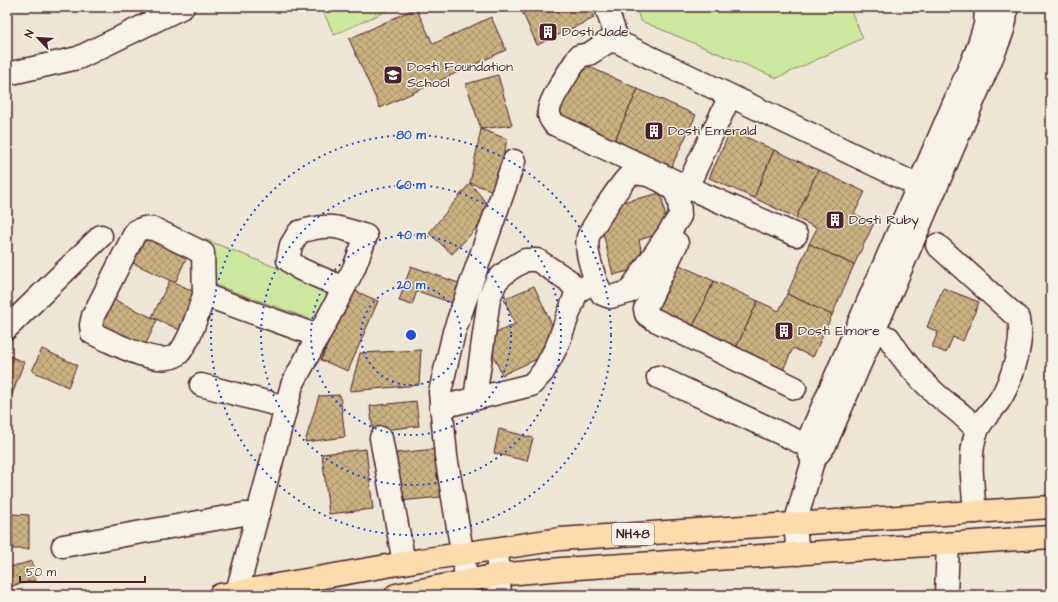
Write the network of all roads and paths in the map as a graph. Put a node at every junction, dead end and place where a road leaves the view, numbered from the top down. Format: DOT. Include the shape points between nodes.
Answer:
graph roads {
  1 [pos="183,7"];
  2 [pos="606,7"];
  3 [pos="986,7"];
  4 [pos="1005,7"];
  5 [pos="618,42"];
  6 [pos="7,74"];
  7 [pos="730,96"];
  8 [pos="514,161"];
  9 [pos="919,186"];
  10 [pos="694,190"];
  11 [pos="796,235"];
  12 [pos="101,236"];
  13 [pos="937,246"];
  14 [pos="586,287"];
  15 [pos="344,288"];
  16 [pos="204,295"];
  17 [pos="7,328"];
  18 [pos="318,336"];
  19 [pos="889,338"];
  20 [pos="658,377"];
  21 [pos="201,385"];
  22 [pos="795,388"];
  23 [pos="475,399"];
  24 [pos="286,407"];
  25 [pos="441,407"];
  26 [pos="977,431"];
  27 [pos="382,438"];
  28 [pos="810,453"];
  29 [pos="1051,507"];
  30 [pos="975,512"];
  31 [pos="258,514"];
  32 [pos="795,524"];
  33 [pos="1051,537"];
  34 [pos="948,544"];
  35 [pos="63,546"];
  36 [pos="497,549"];
  37 [pos="464,554"];
  38 [pos="798,554"];
  39 [pos="404,563"];
  40 [pos="467,581"];
  41 [pos="499,585"];
  42 [pos="228,594"];
  43 [pos="396,595"];
  44 [pos="946,595"];
  1 -- 6 [label="street" via="78,58"];
  2 -- 5 [label="street"];
  3 -- 9 [label="street" via="985,25 977,50"];
  4 -- 28 [label="street" via="1001,35 990,62 825,445"];
  5 -- 7 [label="street"];
  5 -- 10 [label="street" via="608,41 589,54 579,56 553,98 549,118 554,124"];
  7 -- 9 [label="street"];
  7 -- 10 [label="street"];
  8 -- 25 [label="street" via="454,332 440,392"];
  9 -- 28 [label="street"];
  10 -- 11 [label="street"];
  10 -- 22 [label="street" via="645,309 646,314"];
  12 -- 17 [label="street"];
  13 -- 26 [label="street" via="1019,319 1022,331 1015,365 1000,400"];
  14 -- 14 [label="street" via="610,297 629,292 680,216 675,192 655,177 637,173 629,175 620,184 588,236"];
  14 -- 23 [label="street" via="543,372 531,385"];
  14 -- 23 [label="street" via="568,280 537,260 525,260 497,280 489,298"];
  15 -- 18 [label="street"];
  16 -- 16 [label="street" via="190,334 178,354 162,360 135,352 92,333 93,316 136,231 144,228 154,229 203,253"];
  16 -- 18 [label="street"];
  18 -- 24 [label="street" via="292,385"];
  19 -- 26 [label="street" via="904,362 916,375 935,394 971,422"];
  20 -- 28 [label="street"];
  21 -- 24 [label="street"];
  23 -- 25 [label="street"];
  24 -- 31 [label="street"];
  25 -- 37 [label="street" via="446,456"];
  26 -- 30 [label="street" via="972,449"];
  27 -- 39 [label="street"];
  28 -- 32 [label="street"];
  29 -- 30 [label="highway, NH48"];
  30 -- 32 [label="highway, NH48"];
  31 -- 35 [label="street" via="244,514"];
  31 -- 42 [label="street"];
  32 -- 36 [label="highway, NH48" via="560,539"];
  32 -- 38 [label="street"];
  33 -- 34 [label="highway, NH48"];
  34 -- 38 [label="highway, NH48"];
  34 -- 44 [label="street"];
  36 -- 37 [label="highway, NH48"];
  36 -- 41 [label="street"];
  37 -- 39 [label="highway, NH48"];
  37 -- 40 [label="street"];
  38 -- 41 [label="highway, NH48" via="562,569"];
  39 -- 42 [label="highway, NH48"];
  40 -- 41 [label="highway, NH48"];
  40 -- 43 [label="highway, NH48"];
}
